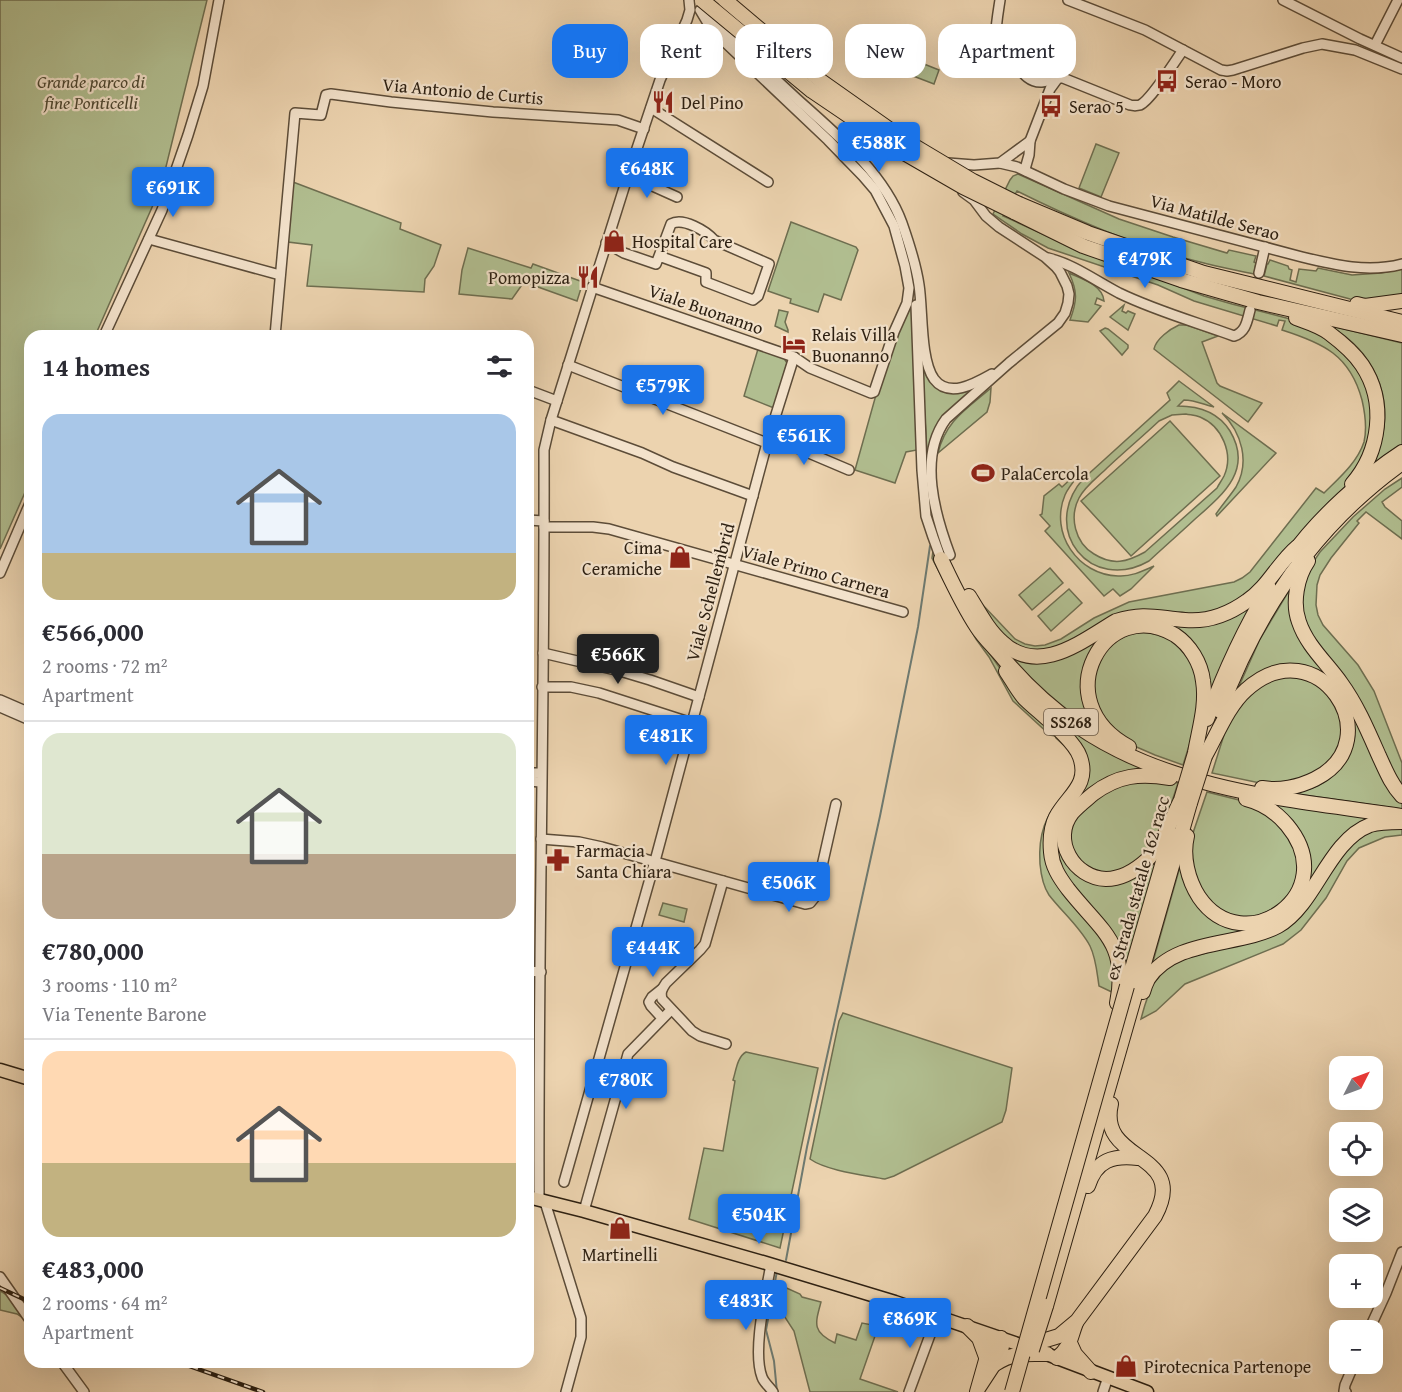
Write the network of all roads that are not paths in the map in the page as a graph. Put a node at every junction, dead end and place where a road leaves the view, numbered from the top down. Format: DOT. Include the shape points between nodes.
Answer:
graph roads {
  1 [pos="219,0"];
  2 [pos="689,0"];
  3 [pos="710,0"];
  4 [pos="725,0"];
  5 [pos="1000,0"];
  6 [pos="1068,0"];
  7 [pos="1282,0"];
  8 [pos="1398,0"];
  9 [pos="1085,3"];
  10 [pos="1296,3"];
  11 [pos="701,5"];
  12 [pos="687,20"];
  13 [pos="998,24"];
  14 [pos="1360,39"];
  15 [pos="1375,45"];
  16 [pos="1183,50"];
  17 [pos="1355,50"];
  18 [pos="1402,58"];
  19 [pos="1402,69"];
  20 [pos="1029,78"];
  21 [pos="1058,78"];
  22 [pos="1063,78"];
  23 [pos="651,108"];
  24 [pos="644,129"];
  25 [pos="1030,141"];
  26 [pos="925,162"];
  27 [pos="1000,163"];
  28 [pos="1026,171"];
  29 [pos="628,176"];
  30 [pos="768,182"];
  31 [pos="677,197"];
  32 [pos="1016,208"];
  33 [pos="149,239"];
  34 [pos="606,243"];
  35 [pos="1265,247"];
  36 [pos="659,256"];
  37 [pos="1045,257"];
  38 [pos="914,263"];
  39 [pos="1402,264"];
  40 [pos="1204,273"];
  41 [pos="1259,273"];
  42 [pos="280,275"];
  43 [pos="592,287"];
  44 [pos="1402,300"];
  45 [pos="1254,306"];
  46 [pos="1402,322"];
  47 [pos="107,330"];
  48 [pos="275,330"];
  49 [pos="1402,336"];
  50 [pos="794,357"];
  51 [pos="1009,363"];
  52 [pos="568,365"];
  53 [pos="534,392"];
  54 [pos="557,401"];
  55 [pos="551,420"];
  56 [pos="768,439"];
  57 [pos="1402,452"];
  58 [pos="1402,464"];
  59 [pos="849,470"];
  60 [pos="1402,474"];
  61 [pos="753,496"];
  62 [pos="1360,496"];
  63 [pos="1342,514"];
  64 [pos="24,517"];
  65 [pos="534,522"];
  66 [pos="544,524"];
  67 [pos="1316,526"];
  68 [pos="1297,547"];
  69 [pos="945,557"];
  70 [pos="735,566"];
  71 [pos="0,573"];
  72 [pos="967,593"];
  73 [pos="903,612"];
  74 [pos="978,629"];
  75 [pos="996,650"];
  76 [pos="543,653"];
  77 [pos="542,687"];
  78 [pos="699,697"];
  79 [pos="0,700"];
  80 [pos="0,707"];
  81 [pos="24,710"];
  82 [pos="24,717"];
  83 [pos="692,723"];
  84 [pos="1200,755"];
  85 [pos="1179,774"];
  86 [pos="534,775"];
  87 [pos="541,777"];
  88 [pos="534,779"];
  89 [pos="1205,782"];
  90 [pos="1223,787"];
  91 [pos="1402,796"];
  92 [pos="1185,802"];
  93 [pos="836,804"];
  94 [pos="1402,816"];
  95 [pos="1402,822"];
  96 [pos="541,840"];
  97 [pos="655,861"];
  98 [pos="723,880"];
  99 [pos="534,971"];
  100 [pos="541,972"];
  101 [pos="1124,985"];
  102 [pos="662,989"];
  103 [pos="671,1010"];
  104 [pos="662,1018"];
  105 [pos="1126,1029"];
  106 [pos="726,1044"];
  107 [pos="0,1070"];
  108 [pos="24,1077"];
  109 [pos="534,1081"];
  110 [pos="538,1082"];
  111 [pos="1143,1159"];
  112 [pos="564,1182"];
  113 [pos="537,1200"];
  114 [pos="584,1211"];
  115 [pos="1402,1252"];
  116 [pos="771,1264"];
  117 [pos="0,1277"];
  118 [pos="1046,1306"];
  119 [pos="24,1311"];
  120 [pos="937,1316"];
  121 [pos="1374,1320"];
  122 [pos="967,1326"];
  123 [pos="999,1337"];
  124 [pos="1064,1340"];
  125 [pos="1026,1346"];
  126 [pos="1052,1356"];
  127 [pos="990,1361"];
  128 [pos="66,1368"];
  129 [pos="1091,1372"];
  130 [pos="1350,1374"];
  131 [pos="1108,1377"];
  132 [pos="1123,1388"];
  133 [pos="978,1390"];
  134 [pos="84,1392"];
  135 [pos="566,1392"];
  136 [pos="773,1392"];
  137 [pos="909,1392"];
  138 [pos="1012,1392"];
  139 [pos="1020,1392"];
  140 [pos="1103,1392"];
  141 [pos="1147,1392"];
  142 [pos="1346,1392"];
  1 -- 33 [label="street" via="196,111"];
  2 -- 11 [label="street"];
  2 -- 12 [label="street"];
  3 -- 26 [label="street" via="815,88"];
  4 -- 32 [label="highway, bridge" via="821,81 906,141"];
  5 -- 13 [label="street"];
  6 -- 9 [label="street"];
  7 -- 10 [label="street"];
  8 -- 15 [label="street"];
  9 -- 16 [label="street"];
  10 -- 14 [label="street"];
  11 -- 12 [label="street"];
  11 -- 32 [label="highway, bridge" via="812,91 899,150 963,187"];
  11 -- 38 [label="street" via="869,169 894,204"];
  11 -- 50 [label="street, Viale Buonanno" via="712,30 875,190 894,226 905,266 909,288 906,303 874,392 810,368"];
  12 -- 23 [label="street"];
  14 -- 15 [label="street"];
  14 -- 17 [label="street"];
  15 -- 18 [label="street"];
  16 -- 17 [label="street" via="1227,71 1313,45"];
  16 -- 22 [label="street" via="1151,95 1139,105 1130,105"];
  17 -- 19 [label="street"];
  20 -- 21 [label="street" via="1043,83"];
  21 -- 25 [label="street"];
  23 -- 24 [label="street"];
  23 -- 30 [label="street"];
  24 -- 29 [label="street"];
  24 -- 42 [label="street, Via Antonio de Curtis" via="618,120 326,95 321,115 295,113"];
  25 -- 27 [label="street"];
  25 -- 28 [label="street"];
  26 -- 27 [label="street"];
  26 -- 37 [label="street" via="974,200 999,227"];
  27 -- 28 [label="street, Via Matilde Serao"];
  28 -- 35 [label="street, Via Matilde Serao" via="1109,206"];
  29 -- 31 [label="street"];
  29 -- 34 [label="street"];
  32 -- 40 [label="highway"];
  32 -- 45 [label="highway" via="1083,246"];
  33 -- 42 [label="street"];
  33 -- 47 [label="street"];
  34 -- 36 [label="street" via="656,264"];
  34 -- 43 [label="street"];
  35 -- 39 [label="street, Via Matilde Serao" via="1356,268"];
  35 -- 41 [label="street"];
  36 -- 36 [label="street" via="706,273 706,282 753,300 769,264 682,221 671,224"];
  37 -- 45 [label="street" via="1121,294 1234,336 1245,328"];
  37 -- 51 [label="street" via="1067,286 1065,313"];
  38 -- 51 [label="street" via="928,366 936,381 954,389 967,387"];
  38 -- 69 [label="street" via="926,516"];
  40 -- 44 [label="highway" via="1365,306"];
  40 -- 46 [label="highway"];
  42 -- 48 [label="street"];
  43 -- 50 [label="street, Viale Buonanno"];
  43 -- 52 [label="street"];
  45 -- 49 [label="highway"];
  45 -- 67 [label="highway" via="1328,332 1362,365 1371,382 1376,400 1376,439 1359,476"];
  50 -- 56 [label="street, Viale Schellembrid"];
  51 -- 69 [label="street" via="946,419 933,448 933,499"];
  52 -- 54 [label="street"];
  52 -- 56 [label="street"];
  53 -- 54 [label="street"];
  54 -- 55 [label="street"];
  55 -- 61 [label="street"];
  55 -- 66 [label="street" via="544,450"];
  56 -- 59 [label="street"];
  56 -- 61 [label="street, Viale Schellembrid"];
  57 -- 67 [label="highway, ex Strada statale 162 racc" via="1354,489"];
  58 -- 62 [label="highway, ex Strada statale 162 racc"];
  60 -- 62 [label="highway" via="1372,494"];
  61 -- 70 [label="street, Viale Schellembrid"];
  62 -- 63 [label="highway, ex Strada statale 162 racc"];
  63 -- 84 [label="highway, ex Strada statale 162 racc" via="1299,562 1267,610"];
  63 -- 91 [label="highway" via="1303,569 1296,609 1305,636 1350,696 1389,779"];
  64 -- 71 [label="street"];
  65 -- 66 [label="street, Viale Primo Carnera"];
  66 -- 70 [label="street, Viale Primo Carnera" via="609,529"];
  66 -- 76 [label="street"];
  67 -- 68 [label="highway, ex Strada statale 162 racc"];
  68 -- 72 [label="highway" via="1259,591 1219,616 1186,620 1143,615 1126,618 1064,651 1044,657 1018,653 1002,642"];
  68 -- 84 [label="highway, ex Strada statale 162 racc" via="1237,647 1217,692"];
  69 -- 72 [label="highway, SS268"];
  69 -- 74 [label="highway, SS268"];
  70 -- 73 [label="street, Viale Primo Carnera"];
  70 -- 78 [label="street, Viale Schellembrid"];
  72 -- 75 [label="highway, SS268"];
  74 -- 75 [label="highway, SS268"];
  74 -- 101 [label="highway" via="1022,696 1079,754 1081,782 1055,819 1051,836 1053,864 1060,879 1106,932 1116,952"];
  75 -- 85 [label="highway, SS268" via="1033,690 1077,726 1116,749"];
  76 -- 77 [label="street"];
  76 -- 78 [label="street" via="620,671"];
  77 -- 83 [label="street" via="571,687 599,693"];
  77 -- 87 [label="street"];
  78 -- 83 [label="street, Viale Schellembrid"];
  79 -- 81 [label="street"];
  80 -- 82 [label="street"];
  83 -- 97 [label="street, Viale Schellembrid"];
  84 -- 85 [label="highway" via="1203,679 1188,646 1168,631 1149,626 1120,632 1104,644 1091,664 1088,678 1089,701 1100,723 1126,746"];
  84 -- 89 [label="highway" via="1231,706 1246,690 1271,674 1291,670 1313,676 1334,691 1342,703 1348,732 1344,750 1320,777 1305,784 1269,790 1232,782"];
  84 -- 92 [label="highway, ex Strada statale 162 racc, bridge"];
  85 -- 89 [label="highway, SS268"];
  86 -- 87 [label="street"];
  87 -- 88 [label="street"];
  87 -- 96 [label="street"];
  89 -- 90 [label="highway, SS268"];
  89 -- 92 [label="highway" via="1137,775 1104,785 1072,813 1064,839 1067,852 1084,872 1107,879 1121,877 1148,859"];
  90 -- 92 [label="highway" via="1281,818 1301,846 1305,862 1297,896 1278,915 1263,921 1231,922 1216,915 1195,891 1186,863 1190,823"];
  90 -- 94 [label="highway, SS268"];
  92 -- 101 [label="highway, ex Strada statale 162 racc"];
  92 -- 105 [label="highway, ex Strada statale 162 racc"];
  93 -- 98 [label="street" via="815,897 810,903"];
  95 -- 105 [label="highway" via="1372,824 1357,831 1343,844 1296,911 1278,926 1170,958 1148,979"];
  96 -- 97 [label="street" via="590,844"];
  96 -- 100 [label="street"];
  97 -- 98 [label="street"];
  97 -- 112 [label="street, Viale Schellembrid"];
  98 -- 102 [label="street" via="705,944"];
  99 -- 100 [label="street"];
  100 -- 110 [label="street"];
  101 -- 138 [label="highway, ex Strada statale 162 racc, bridge"];
  102 -- 103 [label="street" via="662,999"];
  102 -- 104 [label="street" via="649,1002"];
  103 -- 104 [label="street"];
  103 -- 106 [label="street" via="700,1036"];
  104 -- 114 [label="street" via="628,1054"];
  105 -- 111 [label="highway" via="1110,1126 1122,1145"];
  105 -- 118 [label="highway, ex Strada statale 162 racc"];
  107 -- 108 [label="main road"];
  109 -- 110 [label="street"];
  110 -- 113 [label="street"];
  111 -- 118 [label="highway" via="1113,1158 1095,1172"];
  111 -- 124 [label="highway" via="1160,1177 1160,1206"];
  113 -- 114 [label="main road"];
  113 -- 135 [label="street" via="581,1318 581,1337"];
  114 -- 116 [label="main road"];
  115 -- 121 [label="street"];
  116 -- 120 [label="main road"];
  116 -- 136 [label="street" via="758,1353 762,1377"];
  117 -- 119 [label="street"];
  118 -- 139 [label="highway, ex Strada statale 162 racc, bridge"];
  120 -- 122 [label="main road"];
  120 -- 137 [label="street"];
  122 -- 123 [label="main road"];
  122 -- 127 [label="highway" via="979,1338"];
  123 -- 125 [label="main road"];
  123 -- 127 [label="highway" via="990,1346"];
  124 -- 125 [label="highway"];
  124 -- 126 [label="highway" via="1065,1351"];
  124 -- 129 [label="highway"];
  125 -- 126 [label="main road"];
  126 -- 127 [label="highway" via="1024,1354"];
  126 -- 129 [label="main road"];
  127 -- 133 [label="highway" via="990,1370"];
  128 -- 134 [label="street"];
  129 -- 131 [label="main road"];
  130 -- 142 [label="street"];
  131 -- 132 [label="main road"];
  131 -- 140 [label="street"];
  132 -- 141 [label="main road"];
}
